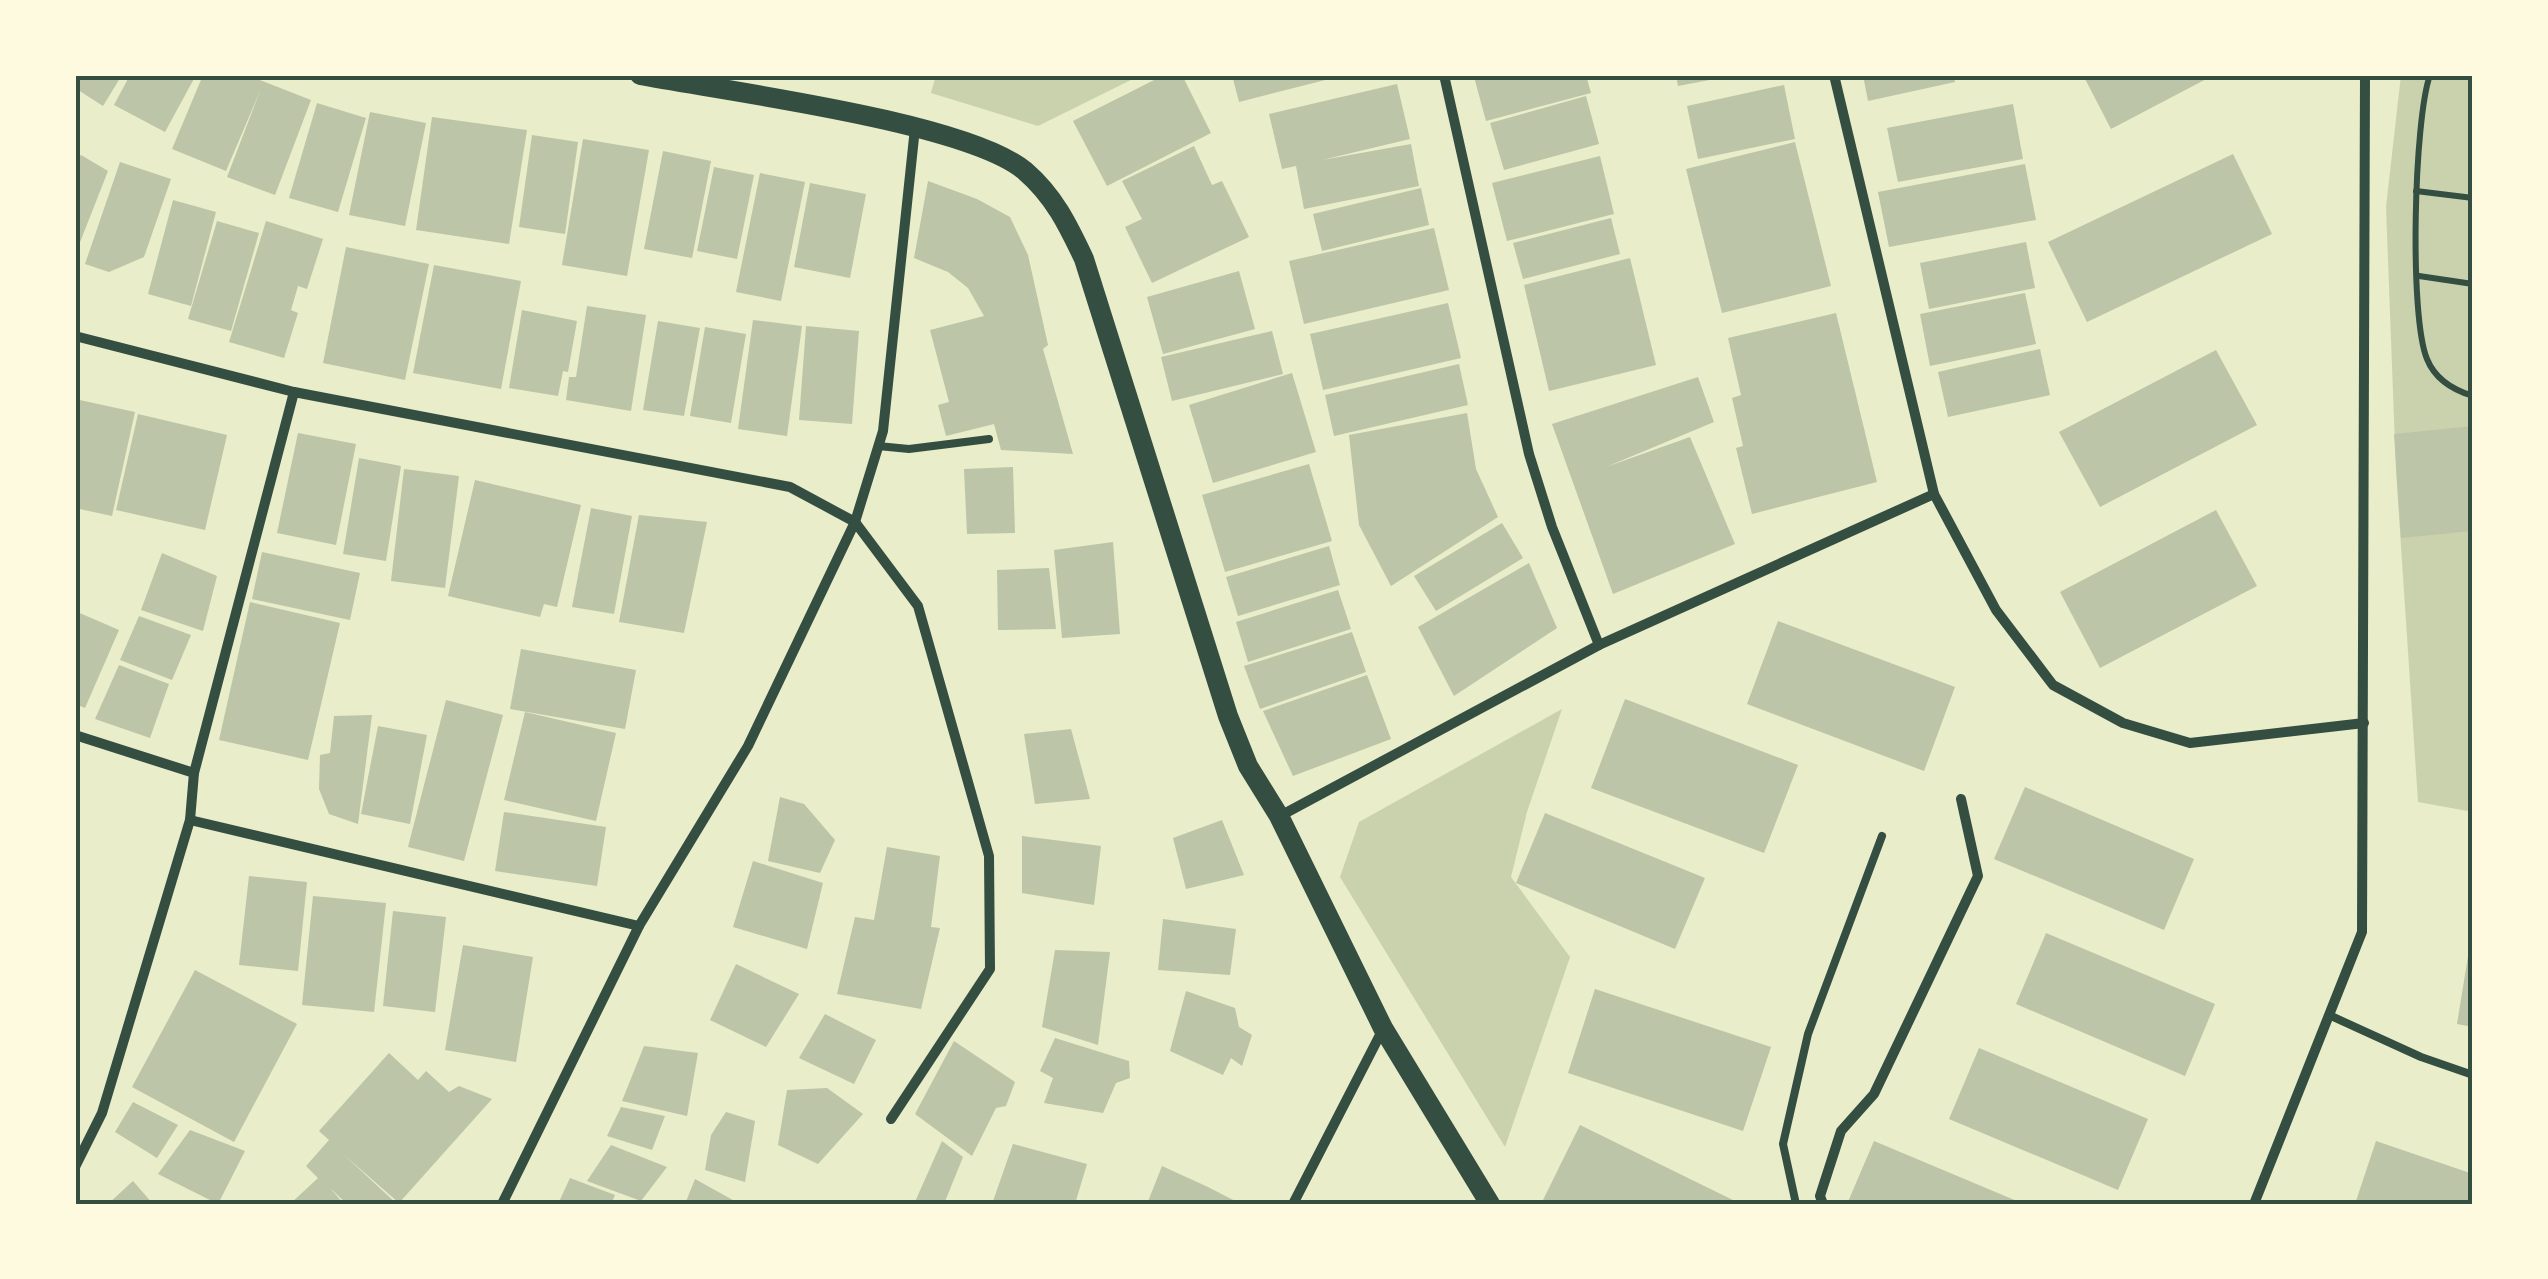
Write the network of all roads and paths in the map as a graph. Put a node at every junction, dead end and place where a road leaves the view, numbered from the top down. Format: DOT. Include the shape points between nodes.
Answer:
graph roads {
  1 [pos="640,75"];
  2 [pos="1444,75"];
  3 [pos="1834,75"];
  4 [pos="2365,75"];
  5 [pos="2430,75"];
  6 [pos="915,128"];
  7 [pos="2416,191"];
  8 [pos="2473,198"];
  9 [pos="2418,276"];
  10 [pos="2473,284"];
  11 [pos="75,336"];
  12 [pos="294,392"];
  13 [pos="2473,396"];
  14 [pos="988,438"];
  15 [pos="878,446"];
  16 [pos="1934,494"];
  17 [pos="855,522"];
  18 [pos="1599,645"];
  19 [pos="2364,723"];
  20 [pos="75,736"];
  21 [pos="194,774"];
  22 [pos="1961,799"];
  23 [pos="1279,816"];
  24 [pos="190,820"];
  25 [pos="1882,836"];
  26 [pos="639,926"];
  27 [pos="2329,1016"];
  28 [pos="1383,1028"];
  29 [pos="2473,1074"];
  30 [pos="891,1119"];
  31 [pos="75,1167"];
  32 [pos="502,1204"];
  33 [pos="1293,1204"];
  34 [pos="1490,1204"];
  35 [pos="1796,1204"];
  36 [pos="1824,1204"];
  37 [pos="2254,1204"];
  1 -- 6 [label="main road"];
  2 -- 18 [label="street" via="1528,454"];
  3 -- 16 [label="street"];
  4 -- 19 [label="street"];
  5 -- 7 [label="path"];
  6 -- 15 [label="street"];
  6 -- 23 [label="main road" via="1023,169 1060,208 1096,296 1228,716"];
  7 -- 8 [label="path"];
  7 -- 9 [label="path"];
  9 -- 10 [label="path"];
  9 -- 13 [label="path" via="2425,356 2437,377"];
  11 -- 12 [label="street"];
  12 -- 17 [label="street" via="790,487"];
  12 -- 21 [label="street"];
  14 -- 15 [label="lane" via="909,449"];
  15 -- 17 [label="street"];
  16 -- 18 [label="street"];
  16 -- 19 [label="street" via="1996,610 2052,685 2123,723 2190,743"];
  17 -- 26 [label="street" via="748,746"];
  17 -- 30 [label="street" via="918,606 989,856 990,969"];
  18 -- 23 [label="street"];
  19 -- 27 [label="street" via="2362,932"];
  20 -- 21 [label="street"];
  21 -- 24 [label="street"];
  22 -- 36 [label="street" via="1978,876 1874,1094 1841,1131 1820,1196"];
  23 -- 28 [label="main road"];
  24 -- 26 [label="street"];
  24 -- 31 [label="street" via="102,1113"];
  25 -- 35 [label="lane" via="1808,1034 1783,1144"];
  26 -- 32 [label="street"];
  27 -- 29 [label="lane"];
  27 -- 37 [label="street"];
  28 -- 33 [label="street"];
  28 -- 34 [label="main road"];
}
